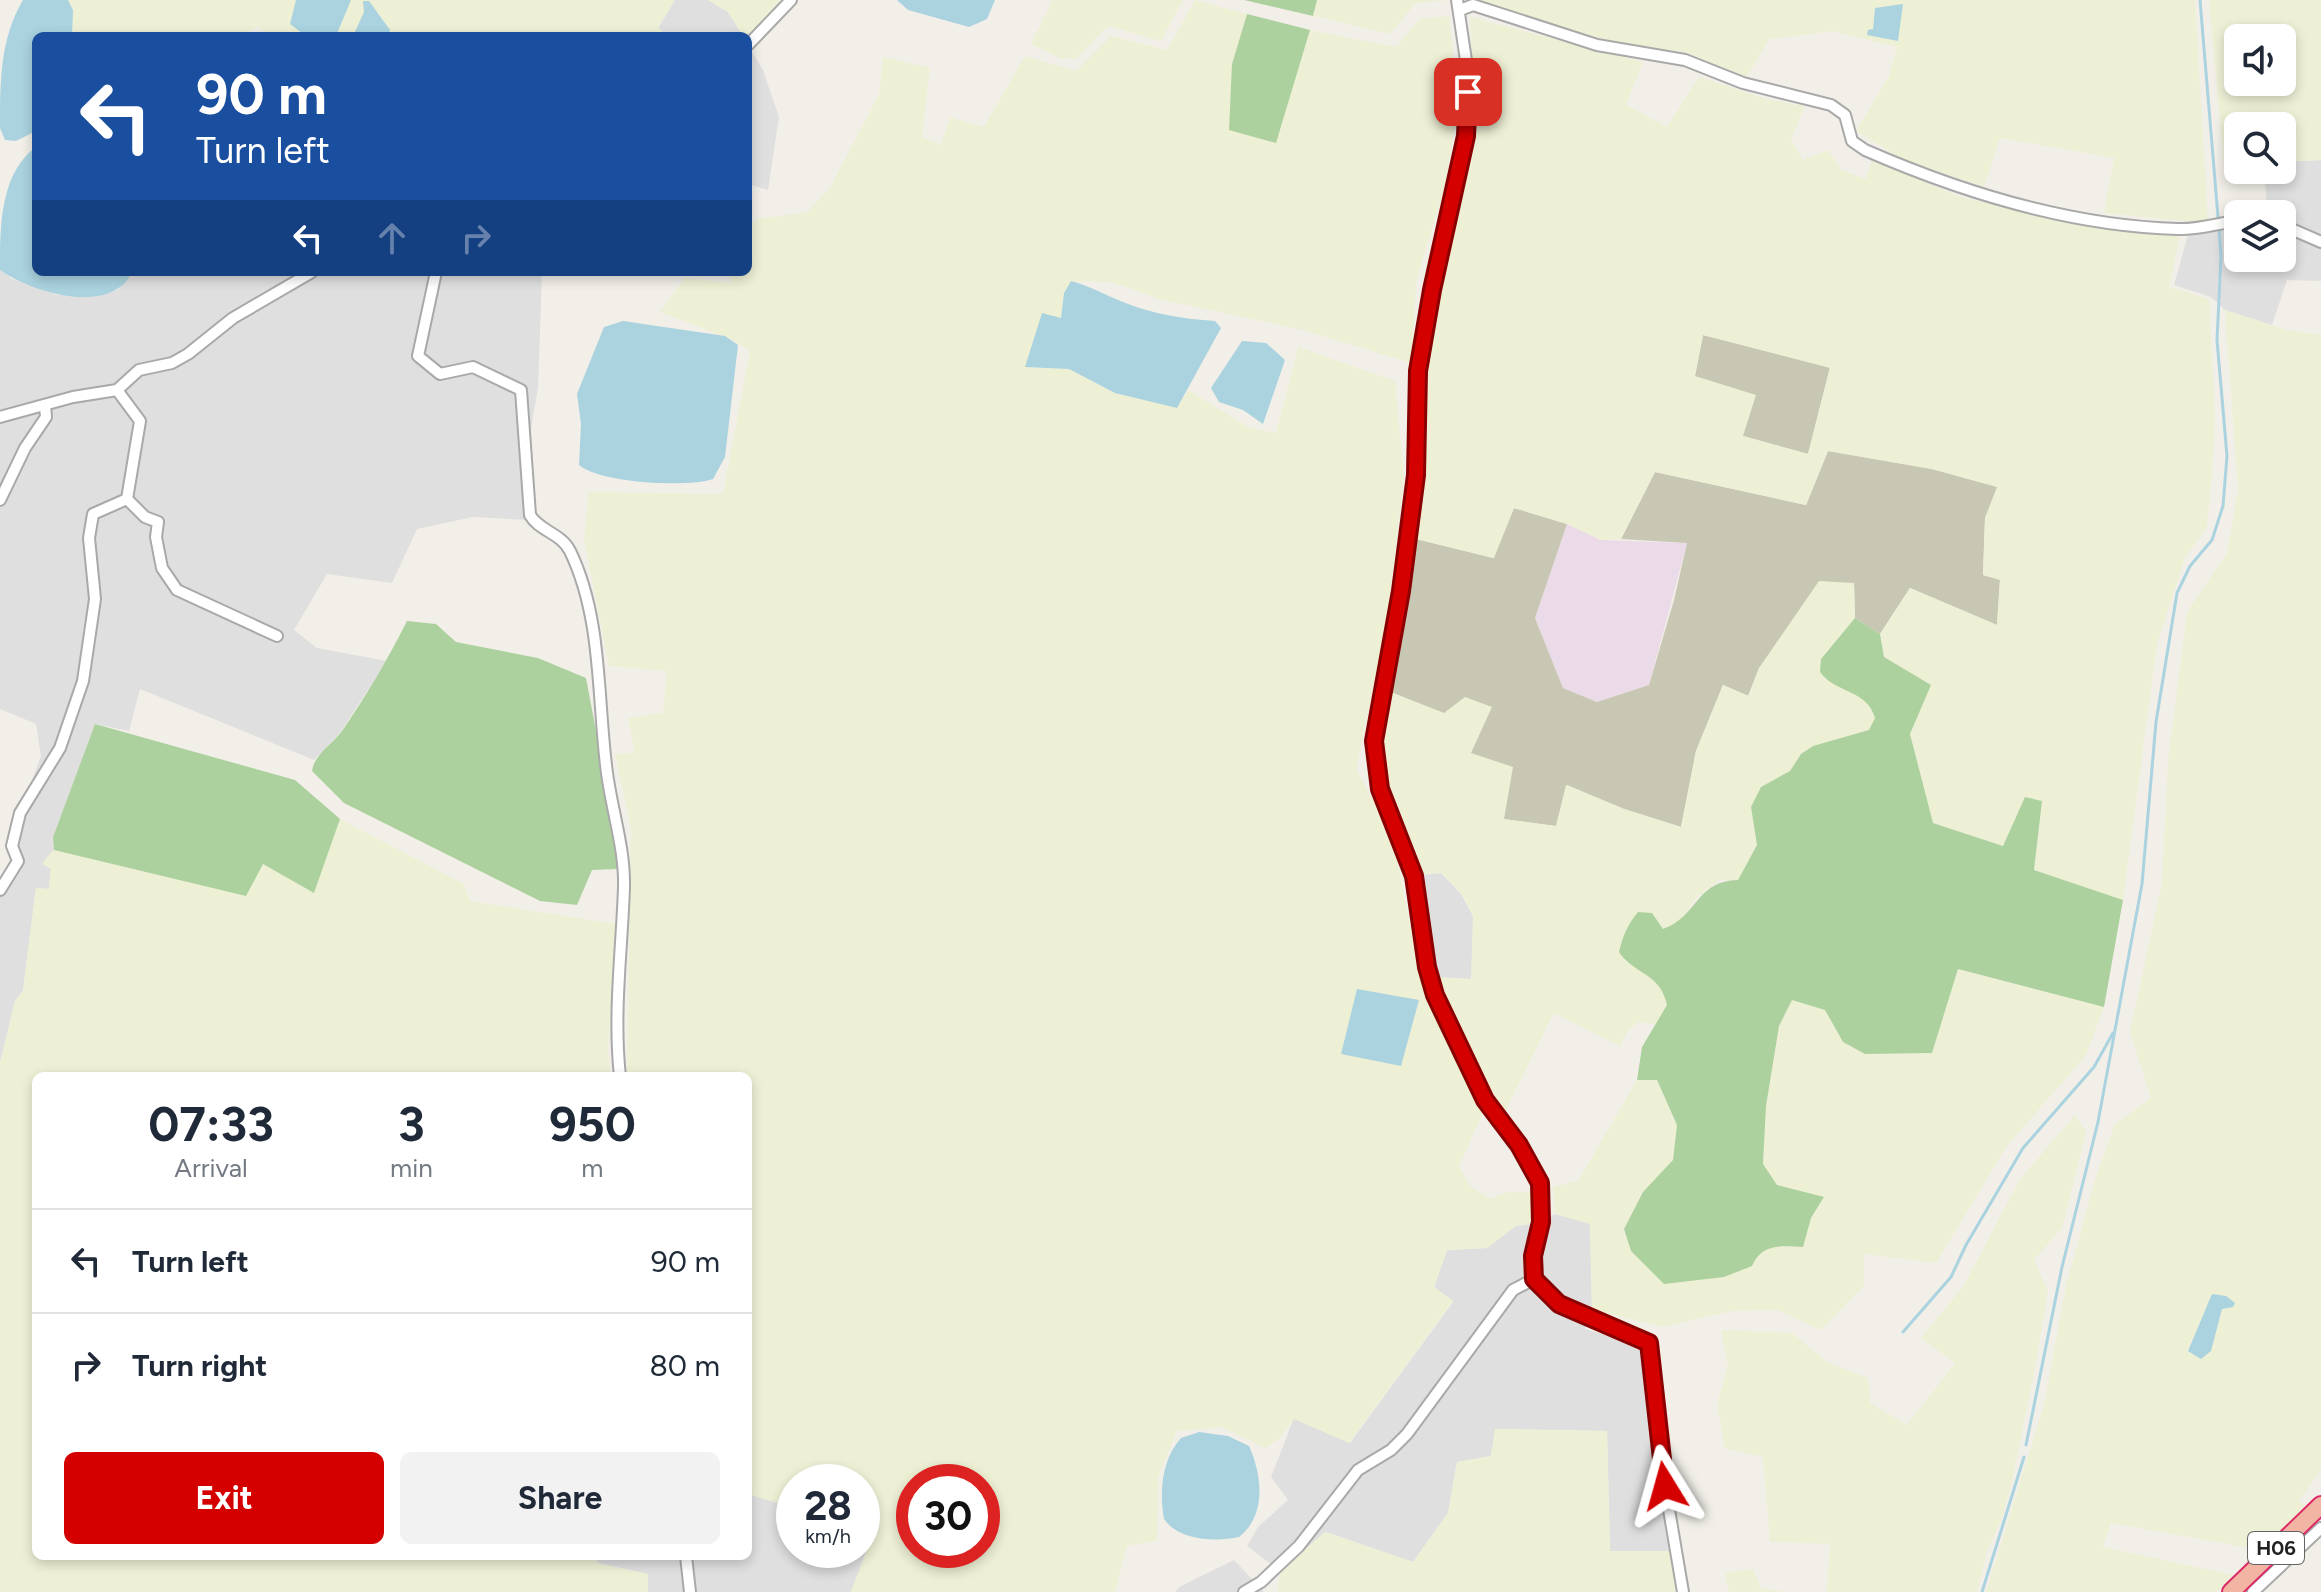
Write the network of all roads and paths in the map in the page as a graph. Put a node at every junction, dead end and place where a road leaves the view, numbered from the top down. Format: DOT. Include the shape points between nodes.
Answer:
graph roads {
  1 [pos="791,0"];
  2 [pos="1459,5"];
  3 [pos="752,41"];
  4 [pos="2224,223"];
  5 [pos="2296,231"];
  6 [pos="2321,242"];
  7 [pos="302,276"];
  8 [pos="435,276"];
  9 [pos="117,390"];
  10 [pos="45,406"];
  11 [pos="0,417"];
  12 [pos="127,499"];
  13 [pos="0,500"];
  14 [pos="277,636"];
  15 [pos="0,890"];
  16 [pos="620,1072"];
  17 [pos="1534,1279"];
  18 [pos="2321,1505"];
  19 [pos="2321,1528"];
  20 [pos="686,1560"];
  21 [pos="690,1592"];
  22 [pos="1244,1592"];
  23 [pos="1683,1592"];
  24 [pos="2231,1592"];
  25 [pos="2253,1592"];
  1 -- 3 [label="street"];
  2 -- 4 [label="street" via="1623,52 1685,60 1743,83 1831,105 1845,115 1852,141 1865,150 1968,191 2155,227"];
  2 -- 17 [label="street" via="1467,79 1466,136 1418,371 1416,475 1374,741 1380,789 1414,876 1435,995 1485,1100 1540,1183"];
  5 -- 6 [label="street"];
  7 -- 9 [label="street" via="233,318 188,354 139,370"];
  8 -- 16 [label="street" via="418,356 440,374 473,367 521,390 530,515 568,547 592,625 624,886"];
  9 -- 10 [label="street"];
  9 -- 12 [label="street" via="140,421"];
  10 -- 11 [label="street"];
  10 -- 13 [label="street" via="46,417"];
  12 -- 14 [label="street" via="158,522 162,568 177,590"];
  12 -- 15 [label="street" via="93,514 89,538 95,599 83,681 60,748 20,813 12,846 18,861"];
  17 -- 22 [label="street" via="1513,1290 1407,1434 1358,1470 1299,1546"];
  17 -- 23 [label="street" via="1559,1304 1649,1343"];
  18 -- 24 [label="highway, H06"];
  19 -- 25 [label="street"];
  20 -- 21 [label="street"];
}
